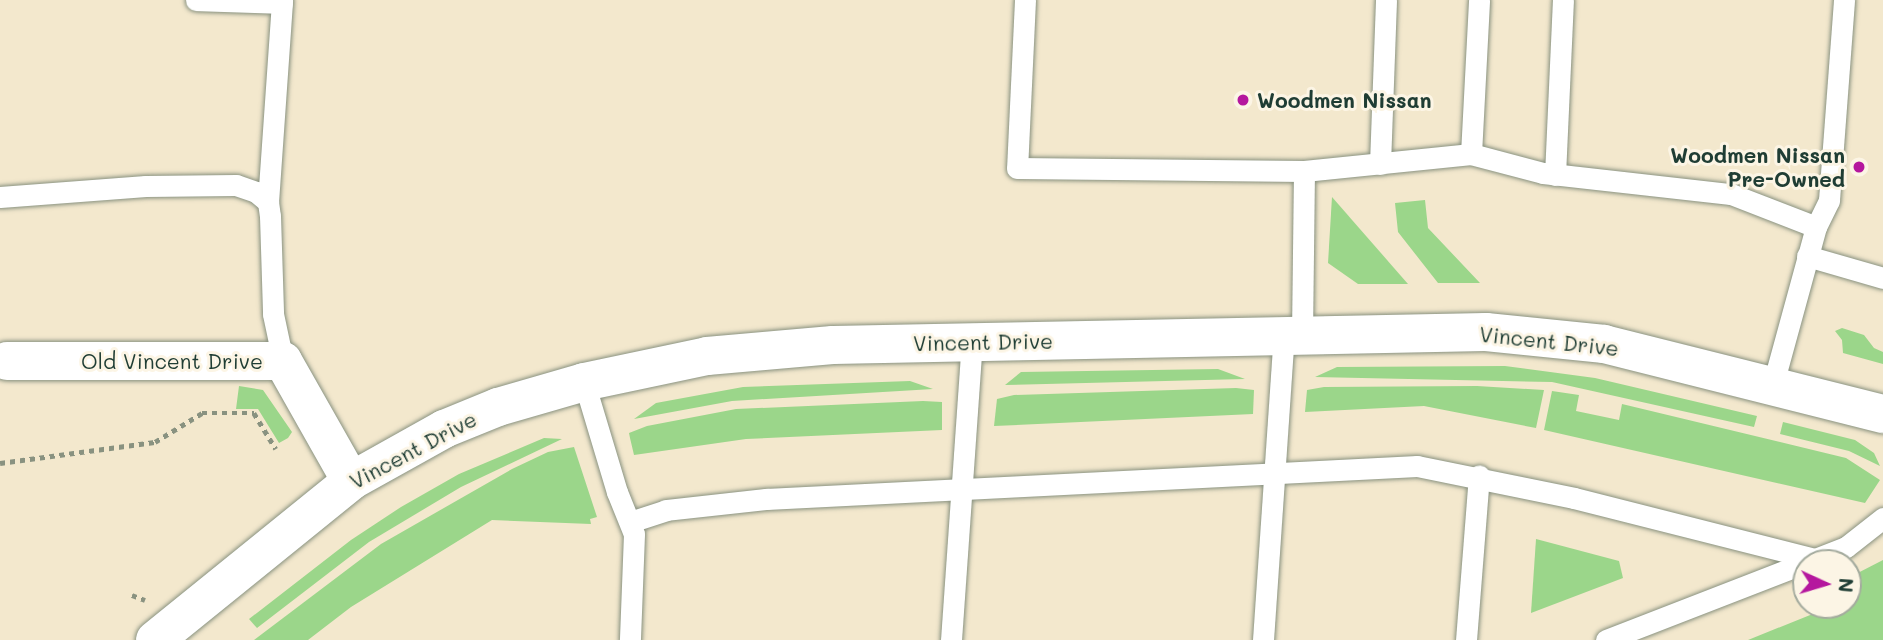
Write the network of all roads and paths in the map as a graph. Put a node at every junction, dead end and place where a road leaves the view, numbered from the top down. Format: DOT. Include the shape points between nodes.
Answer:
graph roads {
  1 [pos="196,0"];
  2 [pos="1026,0"];
  3 [pos="1386,0"];
  4 [pos="1479,0"];
  5 [pos="1563,0"];
  6 [pos="1844,0"];
  7 [pos="282,1"];
  8 [pos="1471,154"];
  9 [pos="1380,164"];
  10 [pos="1304,171"];
  11 [pos="1555,175"];
  12 [pos="0,197"];
  13 [pos="268,202"];
  14 [pos="1815,228"];
  15 [pos="1807,256"];
  16 [pos="1883,278"];
  17 [pos="1293,335"];
  18 [pos="972,343"];
  19 [pos="7,361"];
  20 [pos="283,361"];
  21 [pos="584,382"];
  22 [pos="1773,384"];
  23 [pos="1883,414"];
  24 [pos="276,449"];
  25 [pos="0,463"];
  26 [pos="1275,473"];
  27 [pos="1479,476"];
  28 [pos="351,481"];
  29 [pos="962,488"];
  30 [pos="1883,518"];
  31 [pos="630,523"];
  32 [pos="1841,549"];
  33 [pos="1792,553"];
  34 [pos="1792,568"];
  35 [pos="155,640"];
  36 [pos="630,640"];
  37 [pos="951,640"];
  38 [pos="1263,640"];
  39 [pos="1466,640"];
  40 [pos="1606,640"];
  1 -- 7 [label="lane"];
  2 -- 10 [label="lane" via="1017,168"];
  3 -- 9 [label="lane"];
  4 -- 8 [label="lane"];
  5 -- 11 [label="lane"];
  6 -- 14 [label="lane" via="1829,200"];
  7 -- 13 [label="lane"];
  8 -- 9 [label="lane"];
  8 -- 11 [label="lane"];
  9 -- 10 [label="lane"];
  10 -- 17 [label="lane"];
  11 -- 14 [label="lane" via="1731,194"];
  12 -- 13 [label="lane" via="146,186 236,185"];
  13 -- 20 [label="lane" via="273,314"];
  14 -- 15 [label="lane"];
  15 -- 16 [label="lane"];
  15 -- 22 [label="lane"];
  17 -- 18 [label="street, Vincent Drive"];
  17 -- 22 [label="street, Vincent Drive" via="1486,332 1567,339"];
  17 -- 26 [label="lane"];
  18 -- 21 [label="street, Vincent Drive" via="751,351"];
  18 -- 29 [label="lane"];
  19 -- 20 [label="street, Old Vincent Drive"];
  20 -- 28 [label="street, Old Vincent Drive"];
  21 -- 28 [label="street, Vincent Drive" via="498,407 444,429"];
  21 -- 31 [label="lane"];
  22 -- 23 [label="street, Vincent Drive"];
  24 -- 25 [label="path" via="254,413 202,413 155,442"];
  26 -- 27 [label="lane" via="1417,466"];
  26 -- 29 [label="lane"];
  26 -- 38 [label="lane"];
  27 -- 33 [label="lane"];
  27 -- 39 [label="lane"];
  28 -- 35 [label="street, Vincent Drive"];
  29 -- 31 [label="lane" via="724,503 666,510"];
  29 -- 37 [label="lane"];
  30 -- 32 [label="lane"];
  31 -- 36 [label="lane" via="636,553"];
  34 -- 40 [label="lane"];
}
